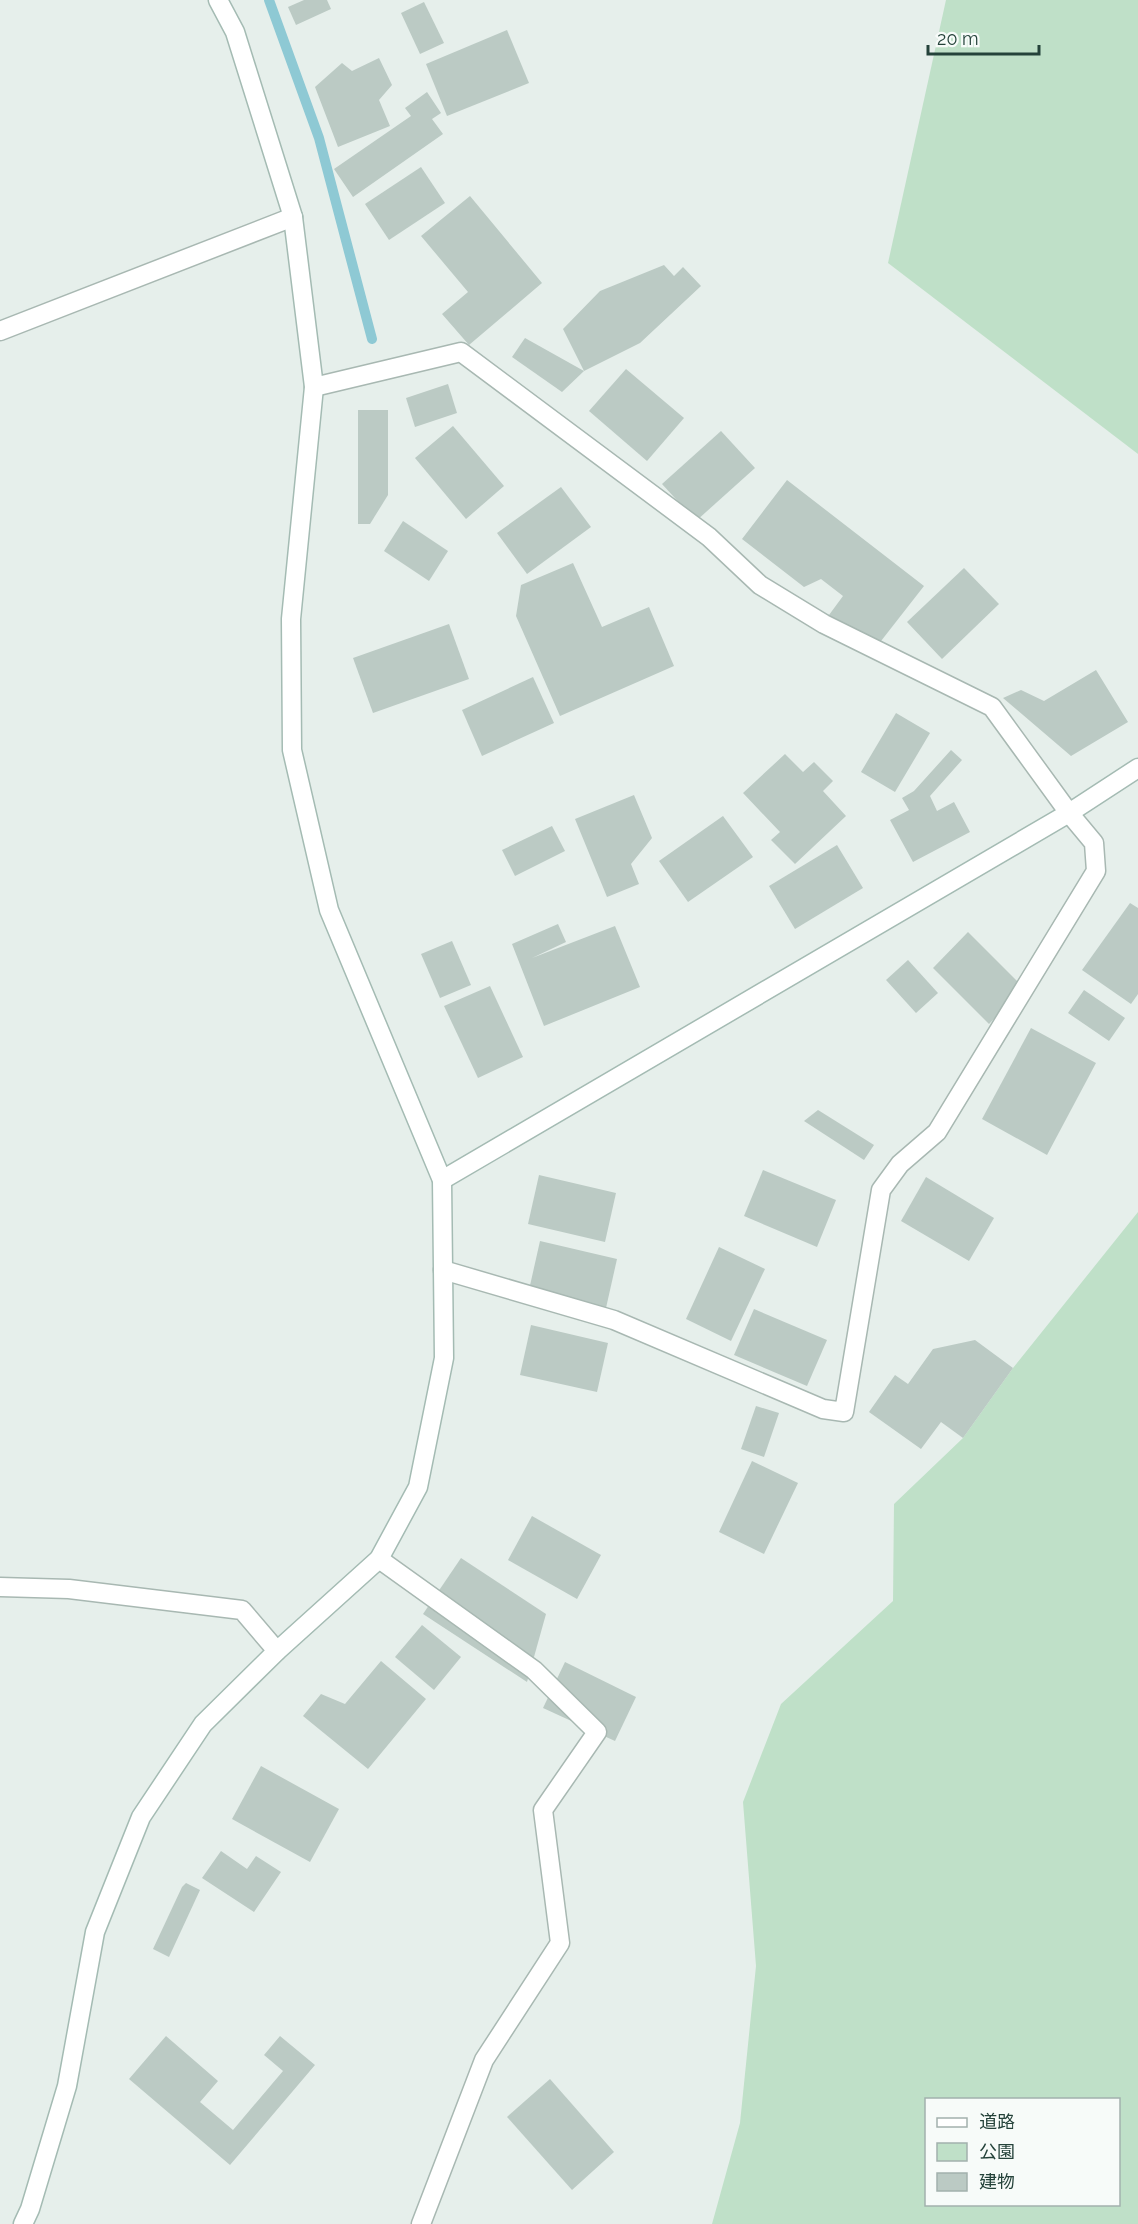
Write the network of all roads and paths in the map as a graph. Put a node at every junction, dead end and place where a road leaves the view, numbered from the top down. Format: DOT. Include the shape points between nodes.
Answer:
graph roads {
  1 [pos="218,0"];
  2 [pos="293,217"];
  3 [pos="0,332"];
  4 [pos="314,387"];
  5 [pos="1138,768"];
  6 [pos="1069,813"];
  7 [pos="442,1180"];
  8 [pos="443,1270"];
  9 [pos="379,1559"];
  10 [pos="0,1587"];
  11 [pos="277,1651"];
  12 [pos="23,2224"];
  13 [pos="421,2224"];
  1 -- 2 [label="street" via="235,32"];
  2 -- 3 [label="street"];
  2 -- 4 [label="street"];
  4 -- 6 [label="street" via="461,352 709,537 760,585 824,624 993,706"];
  4 -- 7 [label="street" via="291,619 292,750 328,910"];
  5 -- 6 [label="street"];
  6 -- 7 [label="street"];
  6 -- 8 [label="street" via="1094,843 1096,872 937,1132 900,1164 881,1190 844,1412 823,1409 614,1320"];
  7 -- 8 [label="street"];
  8 -- 9 [label="street" via="444,1358 418,1487"];
  9 -- 11 [label="street"];
  9 -- 13 [label="street" via="534,1670 597,1732 543,1810 560,1943 484,2060"];
  10 -- 11 [label="street" via="69,1589 242,1610"];
  11 -- 12 [label="street" via="203,1724 141,1817 95,1932 67,2086"];
}
